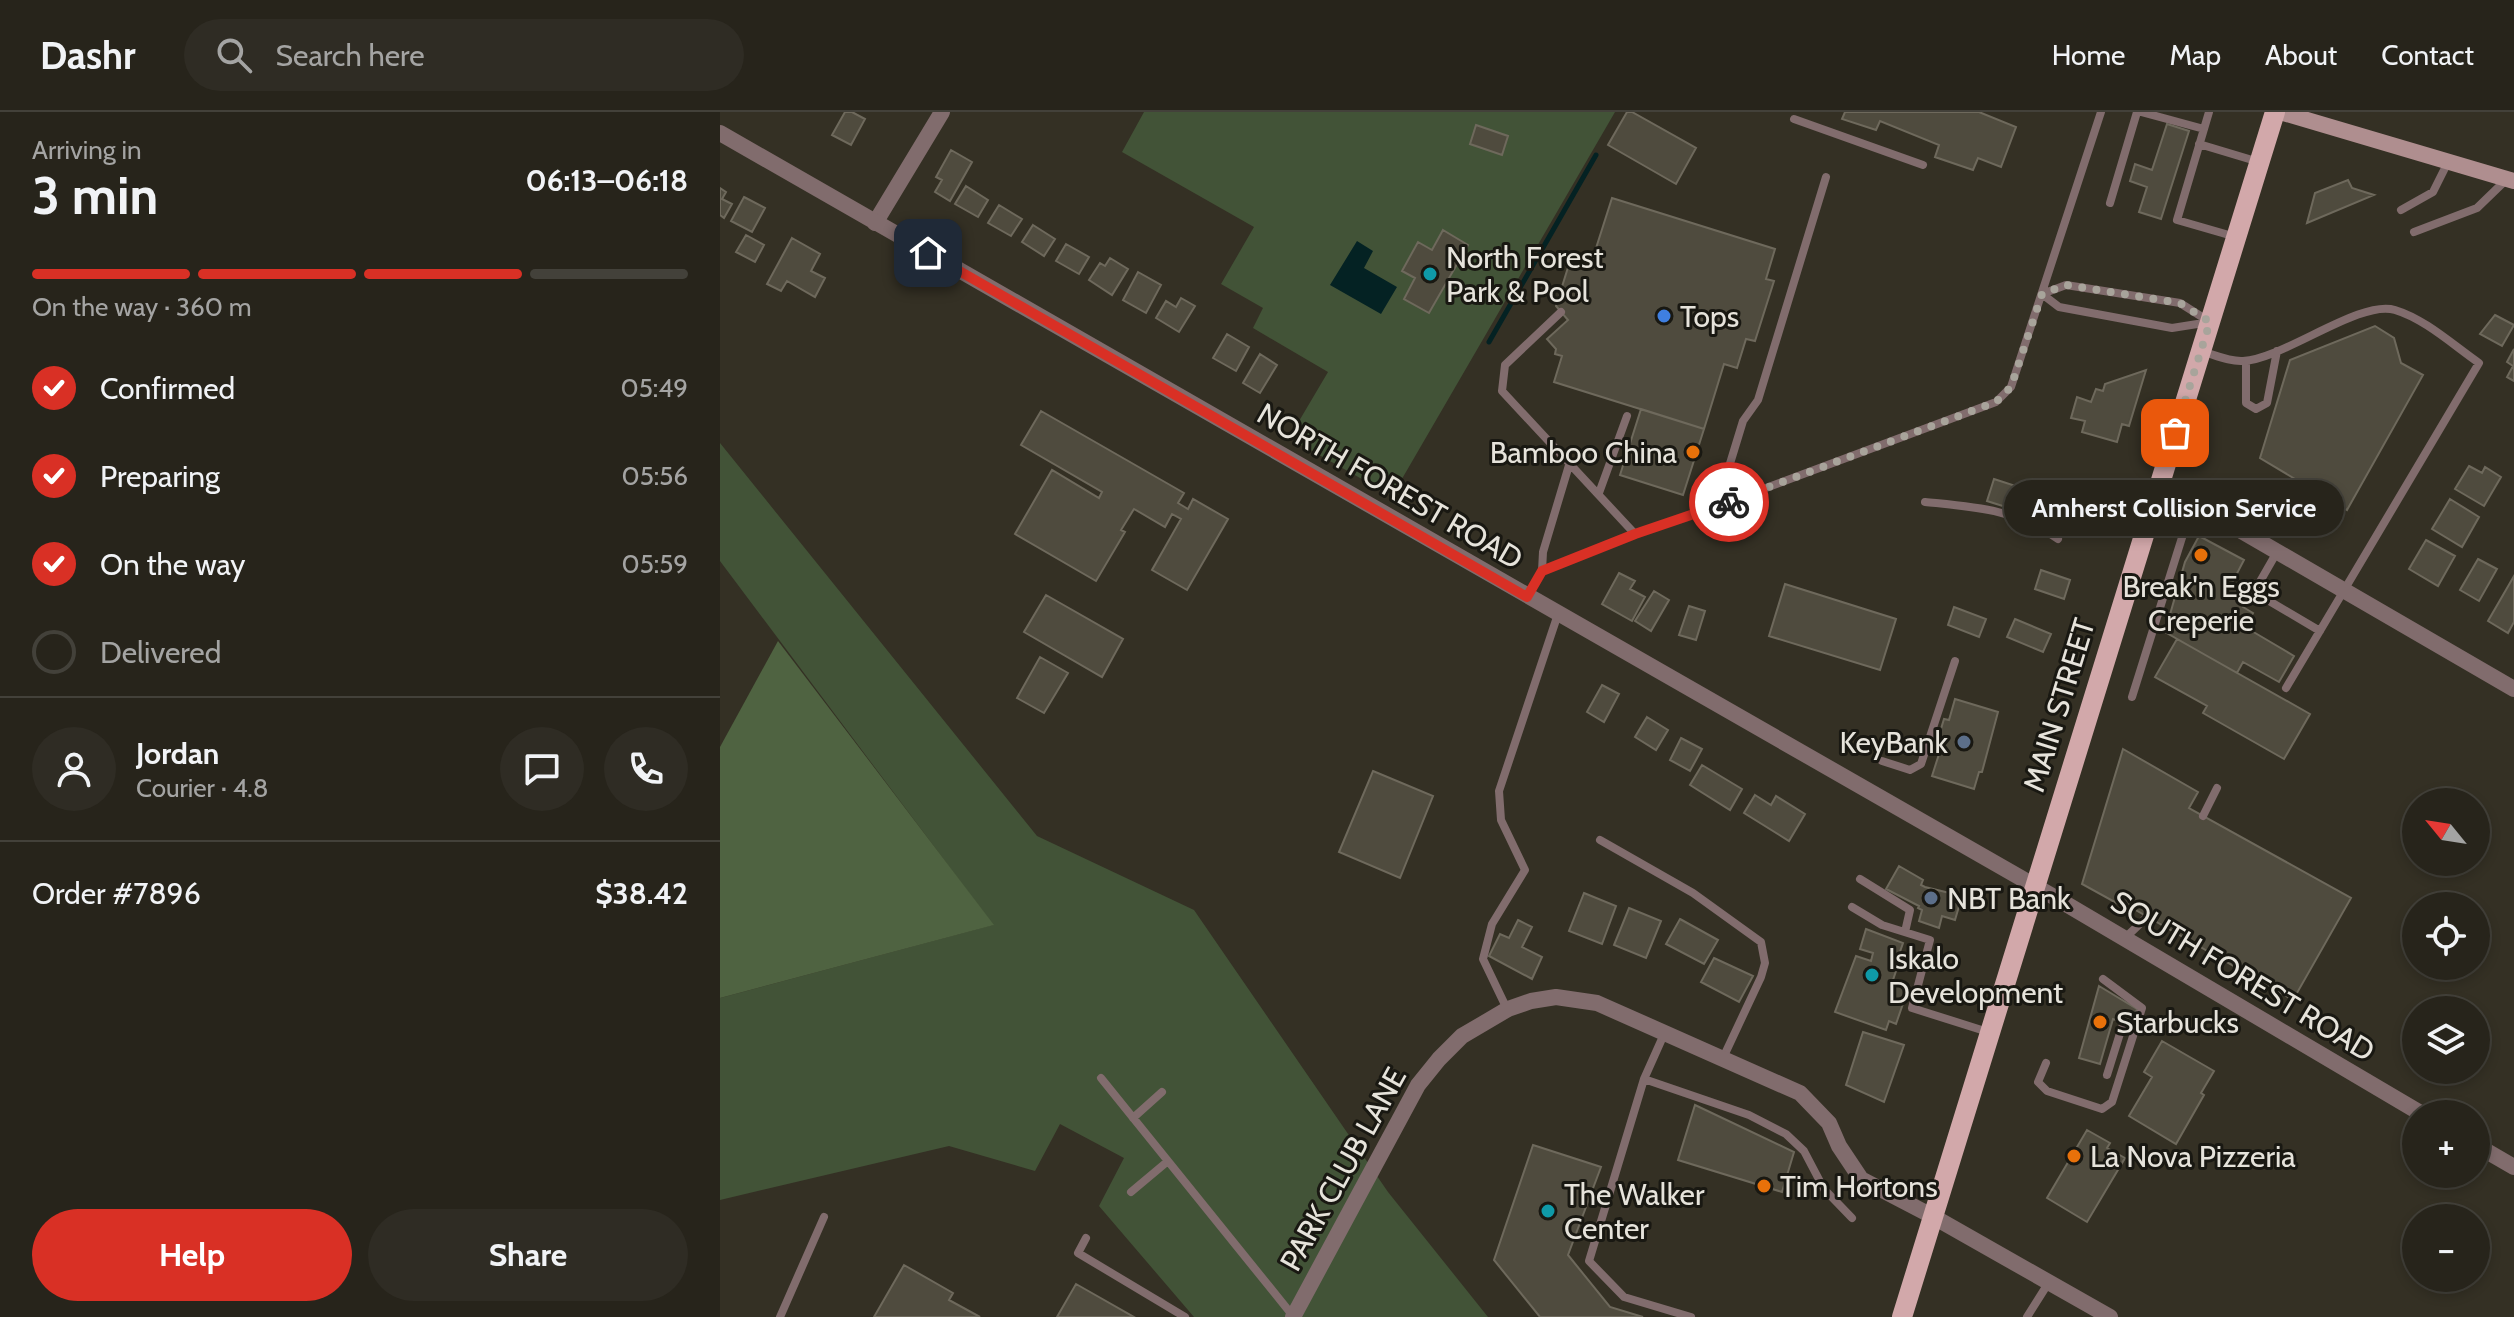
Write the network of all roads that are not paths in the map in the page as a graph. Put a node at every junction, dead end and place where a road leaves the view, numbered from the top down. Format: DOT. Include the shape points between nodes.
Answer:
graph roads {
  1 [pos="942,112"];
  2 [pos="2101,112"];
  3 [pos="2139,112"];
  4 [pos="2209,112"];
  5 [pos="2278,112"];
  6 [pos="1794,119"];
  7 [pos="2204,129"];
  8 [pos="720,133"];
  9 [pos="2199,144"];
  10 [pos="2260,162"];
  11 [pos="2448,162"];
  12 [pos="1923,165"];
  13 [pos="1826,177"];
  14 [pos="2511,180"];
  15 [pos="2110,203"];
  16 [pos="2401,210"];
  17 [pos="875,223"];
  18 [pos="2414,232"];
  19 [pos="2236,237"];
  20 [pos="2042,294"];
  21 [pos="1561,312"];
  22 [pos="2210,322"];
  23 [pos="2201,351"];
  24 [pos="2277,351"];
  25 [pos="2246,362"];
  26 [pos="1627,416"];
  27 [pos="1570,462"];
  28 [pos="2158,488"];
  29 [pos="1599,493"];
  30 [pos="1925,502"];
  31 [pos="1717,506"];
  32 [pos="2201,508"];
  33 [pos="1635,534"];
  34 [pos="2058,539"];
  35 [pos="2277,552"];
  36 [pos="1542,571"];
  37 [pos="2343,591"];
  38 [pos="1527,597"];
  39 [pos="1558,614"];
  40 [pos="2320,631"];
  41 [pos="1955,661"];
  42 [pos="2286,688"];
  43 [pos="2514,689"];
  44 [pos="2132,697"];
  45 [pos="1882,761"];
  46 [pos="2217,788"];
  47 [pos="2203,816"];
  48 [pos="1600,840"];
  49 [pos="1860,879"];
  50 [pos="2034,886"];
  51 [pos="1852,907"];
  52 [pos="2147,917"];
  53 [pos="1905,932"];
  54 [pos="2125,938"];
  55 [pos="2103,979"];
  56 [pos="1508,1009"];
  57 [pos="2122,1027"];
  58 [pos="1665,1031"];
  59 [pos="1988,1032"];
  60 [pos="1723,1058"];
  61 [pos="2046,1063"];
  62 [pos="2107,1075"];
  63 [pos="1101,1078"];
  64 [pos="1644,1079"];
  65 [pos="1162,1092"];
  66 [pos="2402,1102"];
  67 [pos="1133,1118"];
  68 [pos="2490,1153"];
  69 [pos="1168,1161"];
  70 [pos="2514,1167"];
  71 [pos="1131,1192"];
  72 [pos="1932,1216"];
  73 [pos="824,1217"];
  74 [pos="1852,1218"];
  75 [pos="1086,1238"];
  76 [pos="2049,1282"];
  77 [pos="1906,1315"];
  78 [pos="2107,1316"];
  79 [pos="780,1317"];
  80 [pos="1185,1317"];
  81 [pos="1293,1317"];
  82 [pos="1691,1317"];
  83 [pos="2027,1317"];
  1 -- 17 [label="street"];
  2 -- 20 [label="lane"];
  3 -- 7 [label="lane"];
  3 -- 15 [label="lane"];
  4 -- 7 [label="lane"];
  5 -- 10 [label="main road, MAIN STREET"];
  5 -- 11 [label="main road"];
  6 -- 12 [label="lane"];
  7 -- 9 [label="lane"];
  8 -- 17 [label="street, NORTH FOREST ROAD"];
  9 -- 10 [label="lane"];
  9 -- 19 [label="lane" via="2177,220"];
  10 -- 19 [label="main road, MAIN STREET"];
  11 -- 14 [label="main road"];
  11 -- 16 [label="lane" via="2433,192"];
  13 -- 31 [label="lane" via="1758,400 1743,421"];
  14 -- 18 [label="lane" via="2477,208"];
  17 -- 38 [label="street, NORTH FOREST ROAD"];
  19 -- 22 [label="main road, MAIN STREET"];
  20 -- 22 [label="lane" via="2059,307 2172,328"];
  20 -- 22 [label="lane" via="2066,285 2180,303"];
  20 -- 31 [label="lane" via="2011,387 1996,402"];
  21 -- 27 [label="lane" via="1505,365 1502,391"];
  22 -- 23 [label="main road, MAIN STREET"];
  23 -- 25 [label="lane"];
  23 -- 28 [label="main road, MAIN STREET"];
  24 -- 25 [label="lane"];
  24 -- 25 [label="lane" via="2267,403 2256,409 2246,403"];
  24 -- 37 [label="lane" via="2368,311 2392,309 2479,363"];
  26 -- 29 [label="lane"];
  27 -- 29 [label="lane"];
  27 -- 36 [label="lane"];
  28 -- 32 [label="street"];
  28 -- 50 [label="main road, MAIN STREET"];
  29 -- 33 [label="lane"];
  30 -- 34 [label="lane" via="1991,509 2038,524"];
  31 -- 33 [label="lane"];
  32 -- 35 [label="street"];
  32 -- 44 [label="lane" via="2185,528"];
  33 -- 36 [label="lane"];
  35 -- 37 [label="street"];
  35 -- 40 [label="lane" via="2254,592"];
  36 -- 38 [label="lane"];
  37 -- 40 [label="lane"];
  37 -- 43 [label="street"];
  38 -- 39 [label="street, NORTH FOREST ROAD"];
  39 -- 50 [label="street, NORTH FOREST ROAD"];
  39 -- 56 [label="lane" via="1499,791 1501,820 1525,870 1492,924 1483,959"];
  40 -- 42 [label="lane"];
  41 -- 45 [label="lane" via="1921,764 1910,770"];
  46 -- 47 [label="lane"];
  48 -- 60 [label="lane" via="1693,893 1761,942 1761,977"];
  49 -- 53 [label="lane" via="1910,910"];
  50 -- 54 [label="street, SOUTH FOREST ROAD"];
  50 -- 59 [label="main road, MAIN STREET"];
  51 -- 53 [label="lane"];
  52 -- 54 [label="lane"];
  53 -- 59 [label="lane" via="1930,940 1912,1008"];
  54 -- 66 [label="street, SOUTH FOREST ROAD"];
  55 -- 61 [label="lane" via="2142,1008 2112,1102 2102,1109 2047,1091 2038,1082"];
  56 -- 58 [label="street, PARK CLUB LANE" via="1556,997 1577,999"];
  56 -- 81 [label="street, PARK CLUB LANE" via="1462,1036 1418,1085"];
  57 -- 62 [label="lane"];
  58 -- 60 [label="street, PARK CLUB LANE"];
  58 -- 64 [label="lane"];
  59 -- 72 [label="main road, MAIN STREET"];
  60 -- 72 [label="street, PARK CLUB LANE" via="1800,1093 1829,1123 1861,1179"];
  63 -- 67 [label="lane"];
  64 -- 74 [label="lane" via="1749,1115 1786,1134 1804,1151 1824,1189"];
  64 -- 82 [label="lane" via="1589,1261 1624,1297"];
  65 -- 67 [label="lane"];
  67 -- 69 [label="lane"];
  68 -- 70 [label="street"];
  69 -- 71 [label="lane"];
  69 -- 81 [label="lane"];
  72 -- 76 [label="street, PARK CLUB LANE"];
  72 -- 77 [label="main road, MAIN STREET"];
  73 -- 79 [label="lane"];
  75 -- 80 [label="lane" via="1078,1253"];
  76 -- 78 [label="street, PARK CLUB LANE"];
  76 -- 83 [label="lane"];
}
